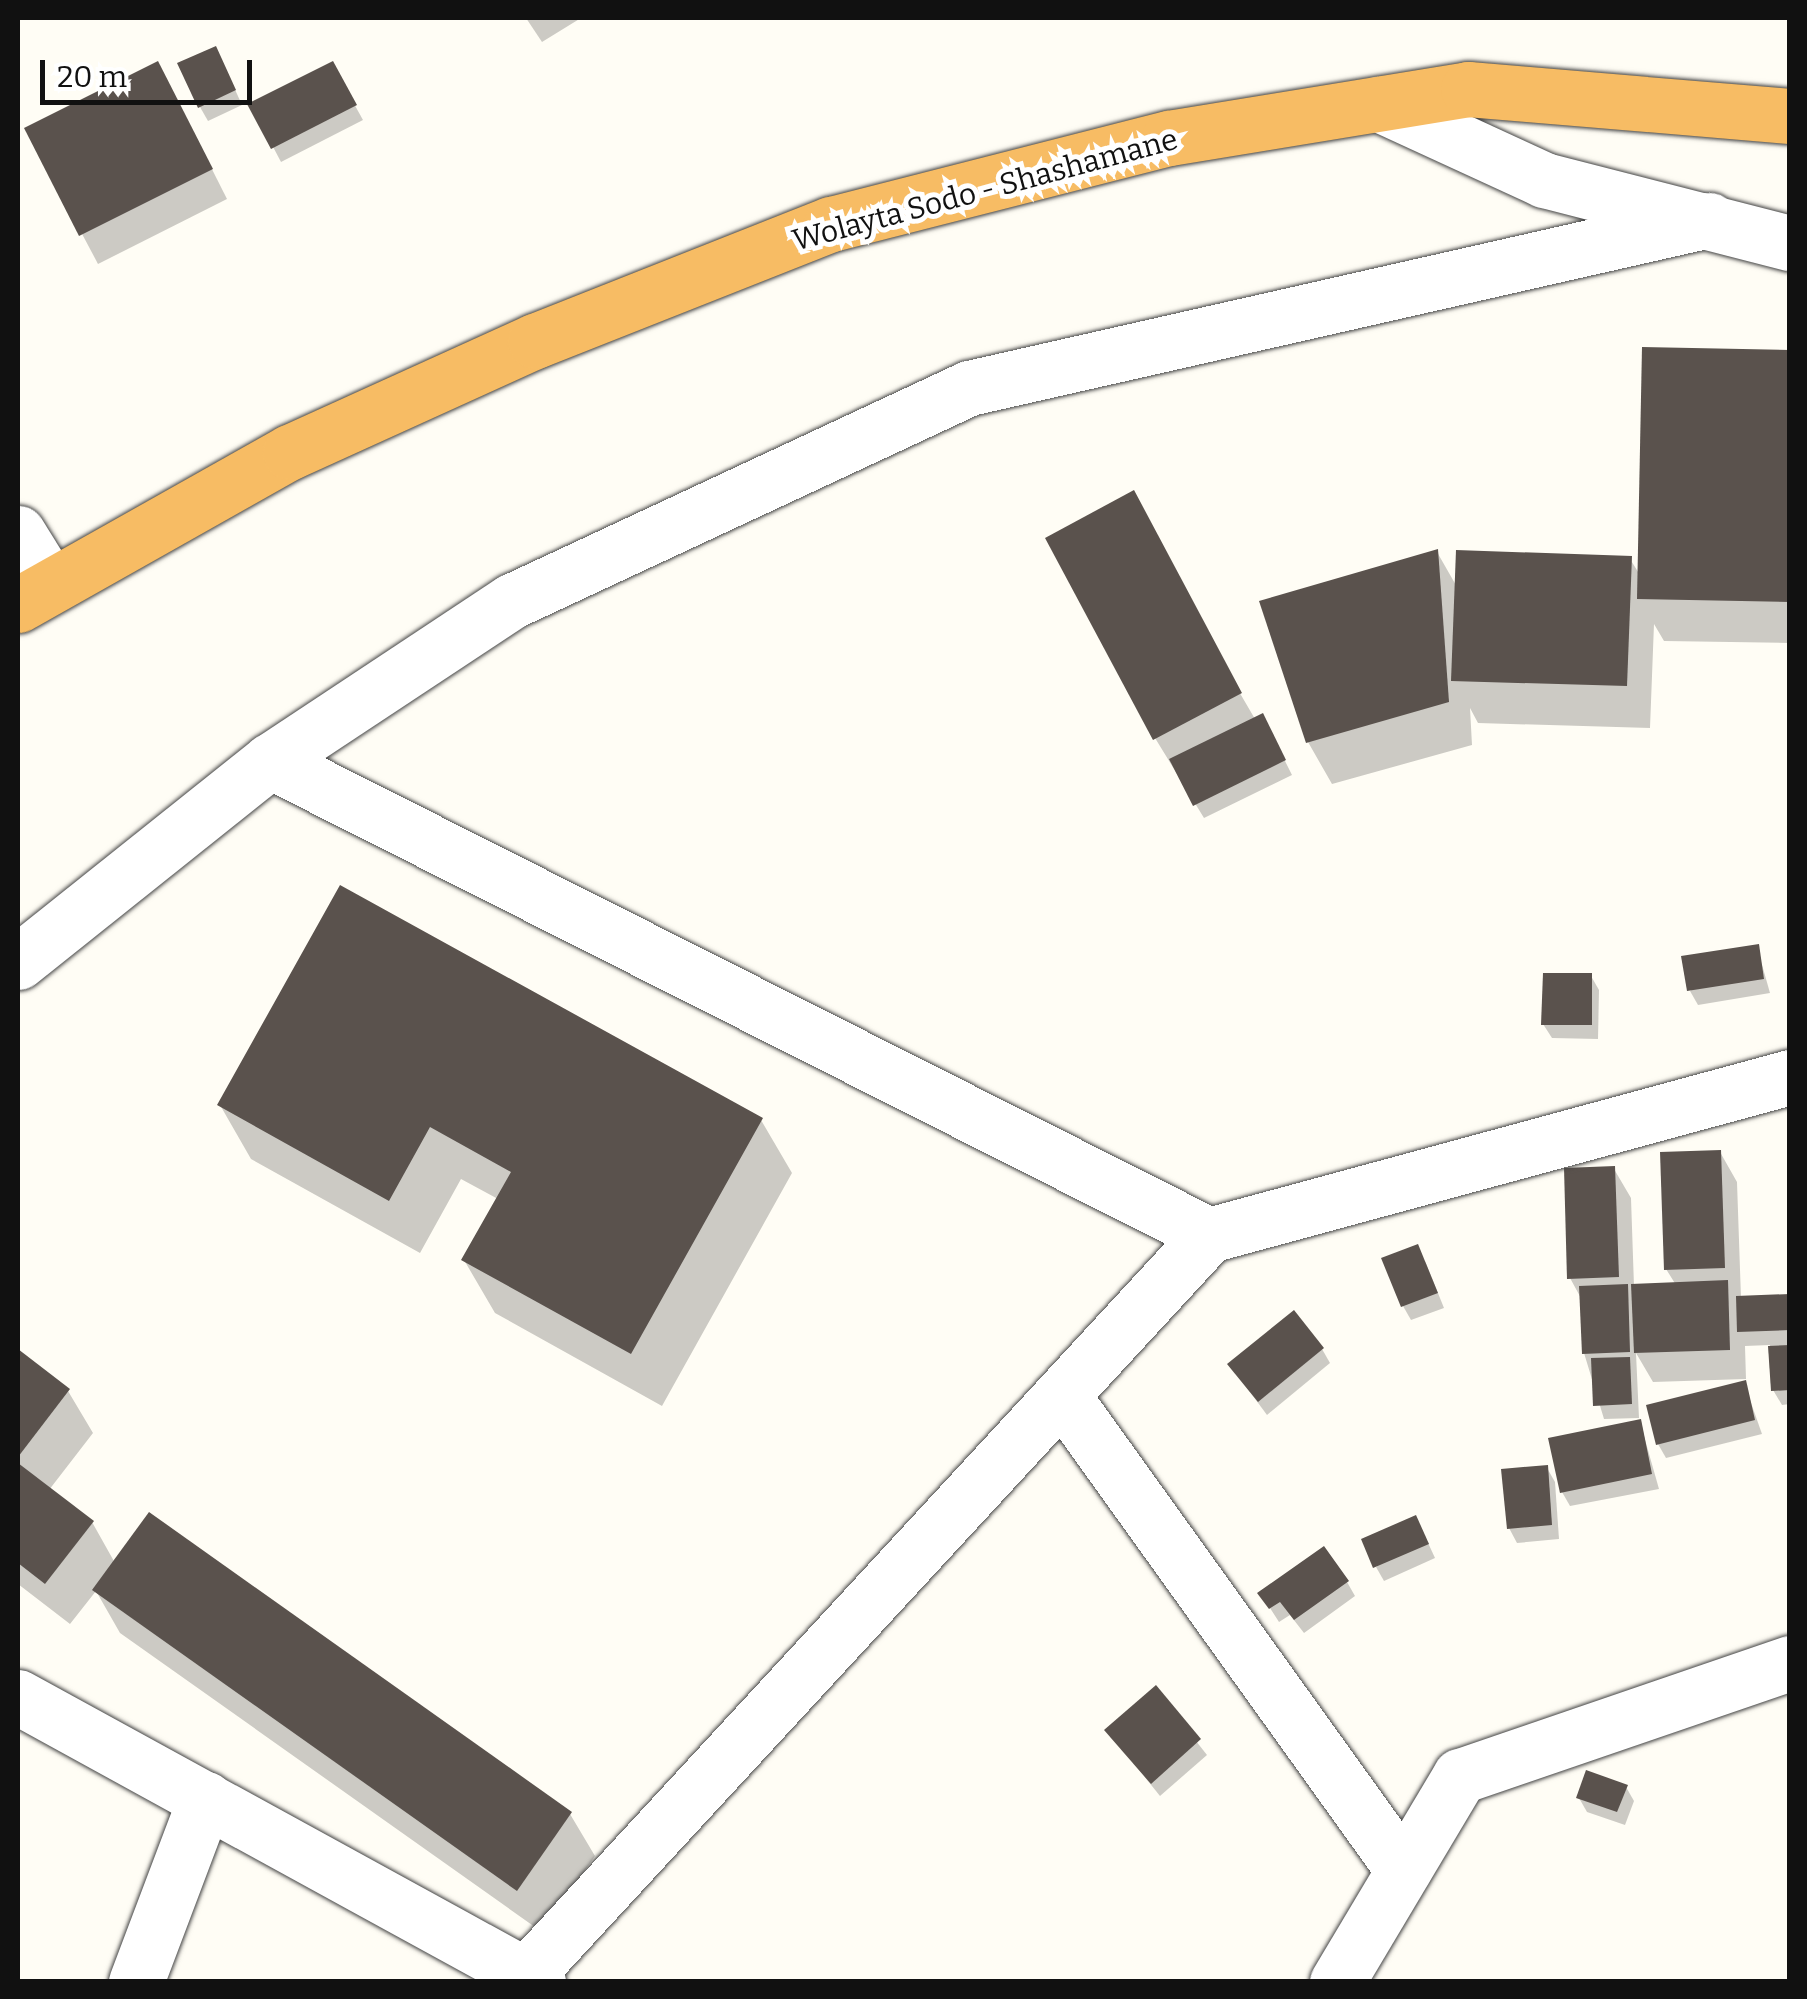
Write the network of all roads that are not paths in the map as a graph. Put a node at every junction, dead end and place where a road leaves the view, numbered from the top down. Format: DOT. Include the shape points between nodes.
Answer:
graph roads {
  1 [pos="1379,104"];
  2 [pos="1790,116"];
  3 [pos="1709,220"];
  4 [pos="1790,243"];
  5 [pos="18,534"];
  6 [pos="33,594"];
  7 [pos="270,761"];
  8 [pos="18,962"];
  9 [pos="1790,1077"];
  10 [pos="1210,1235"];
  11 [pos="1062,1395"];
  12 [pos="1790,1663"];
  13 [pos="18,1697"];
  14 [pos="205,1799"];
  15 [pos="1403,1870"];
  16 [pos="532,1979"];
  17 [pos="136,1982"];
  18 [pos="1336,1982"];
  1 -- 2 [label="highway, Wolayta Sodo - Shashamane" via="1468,88"];
  1 -- 3 [label="street" via="1544,180"];
  1 -- 6 [label="highway, Wolayta Sodo - Shashamane" via="1169,138 831,224 535,341 290,452"];
  3 -- 4 [label="street"];
  3 -- 7 [label="street" via="969,388 512,602"];
  5 -- 6 [label="street"];
  7 -- 8 [label="street"];
  7 -- 10 [label="street"];
  9 -- 10 [label="street"];
  10 -- 11 [label="street"];
  11 -- 15 [label="street"];
  11 -- 16 [label="street"];
  12 -- 15 [label="street" via="1460,1776"];
  13 -- 14 [label="street"];
  14 -- 16 [label="street"];
  14 -- 17 [label="street"];
  15 -- 18 [label="street"];
}
